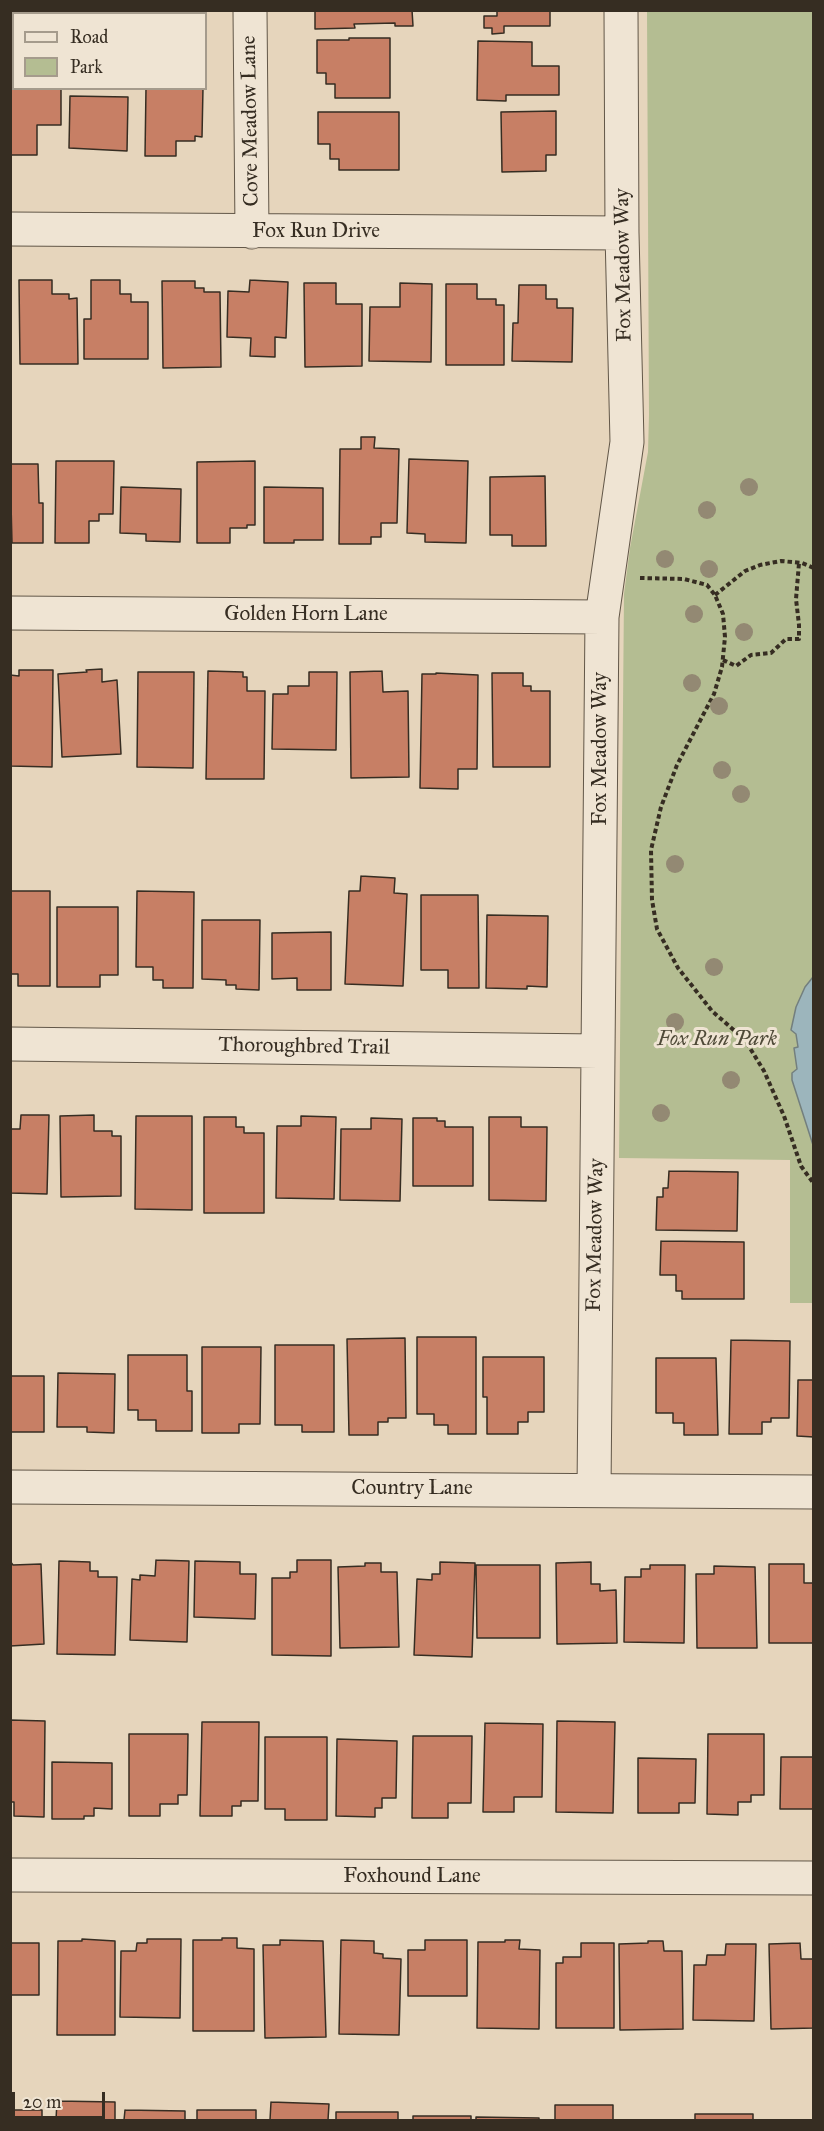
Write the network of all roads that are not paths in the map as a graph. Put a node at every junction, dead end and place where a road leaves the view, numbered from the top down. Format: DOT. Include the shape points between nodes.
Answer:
graph roads {
  1 [pos="250,10"];
  2 [pos="621,10"];
  3 [pos="10,229"];
  4 [pos="252,232"];
  5 [pos="622,233"];
  6 [pos="10,613"];
  7 [pos="602,617"];
  8 [pos="10,1044"];
  9 [pos="598,1051"];
  10 [pos="10,1487"];
  11 [pos="594,1490"];
  12 [pos="813,1492"];
  13 [pos="10,1875"];
  14 [pos="813,1878"];
  1 -- 4 [label="street, Cove Meadow Lane"];
  2 -- 5 [label="street, Fox Meadow Way"];
  3 -- 4 [label="street, Fox Run Drive"];
  4 -- 5 [label="street, Fox Run Drive"];
  5 -- 7 [label="street, Fox Meadow Way" via="627,442"];
  6 -- 7 [label="street, Golden Horn Lane"];
  7 -- 9 [label="street, Fox Meadow Way"];
  8 -- 9 [label="street, Thoroughbred Trail"];
  9 -- 11 [label="street, Fox Meadow Way"];
  10 -- 11 [label="street, Country Lane"];
  11 -- 12 [label="street, Country Lane"];
  13 -- 14 [label="street, Foxhound Lane"];
}
